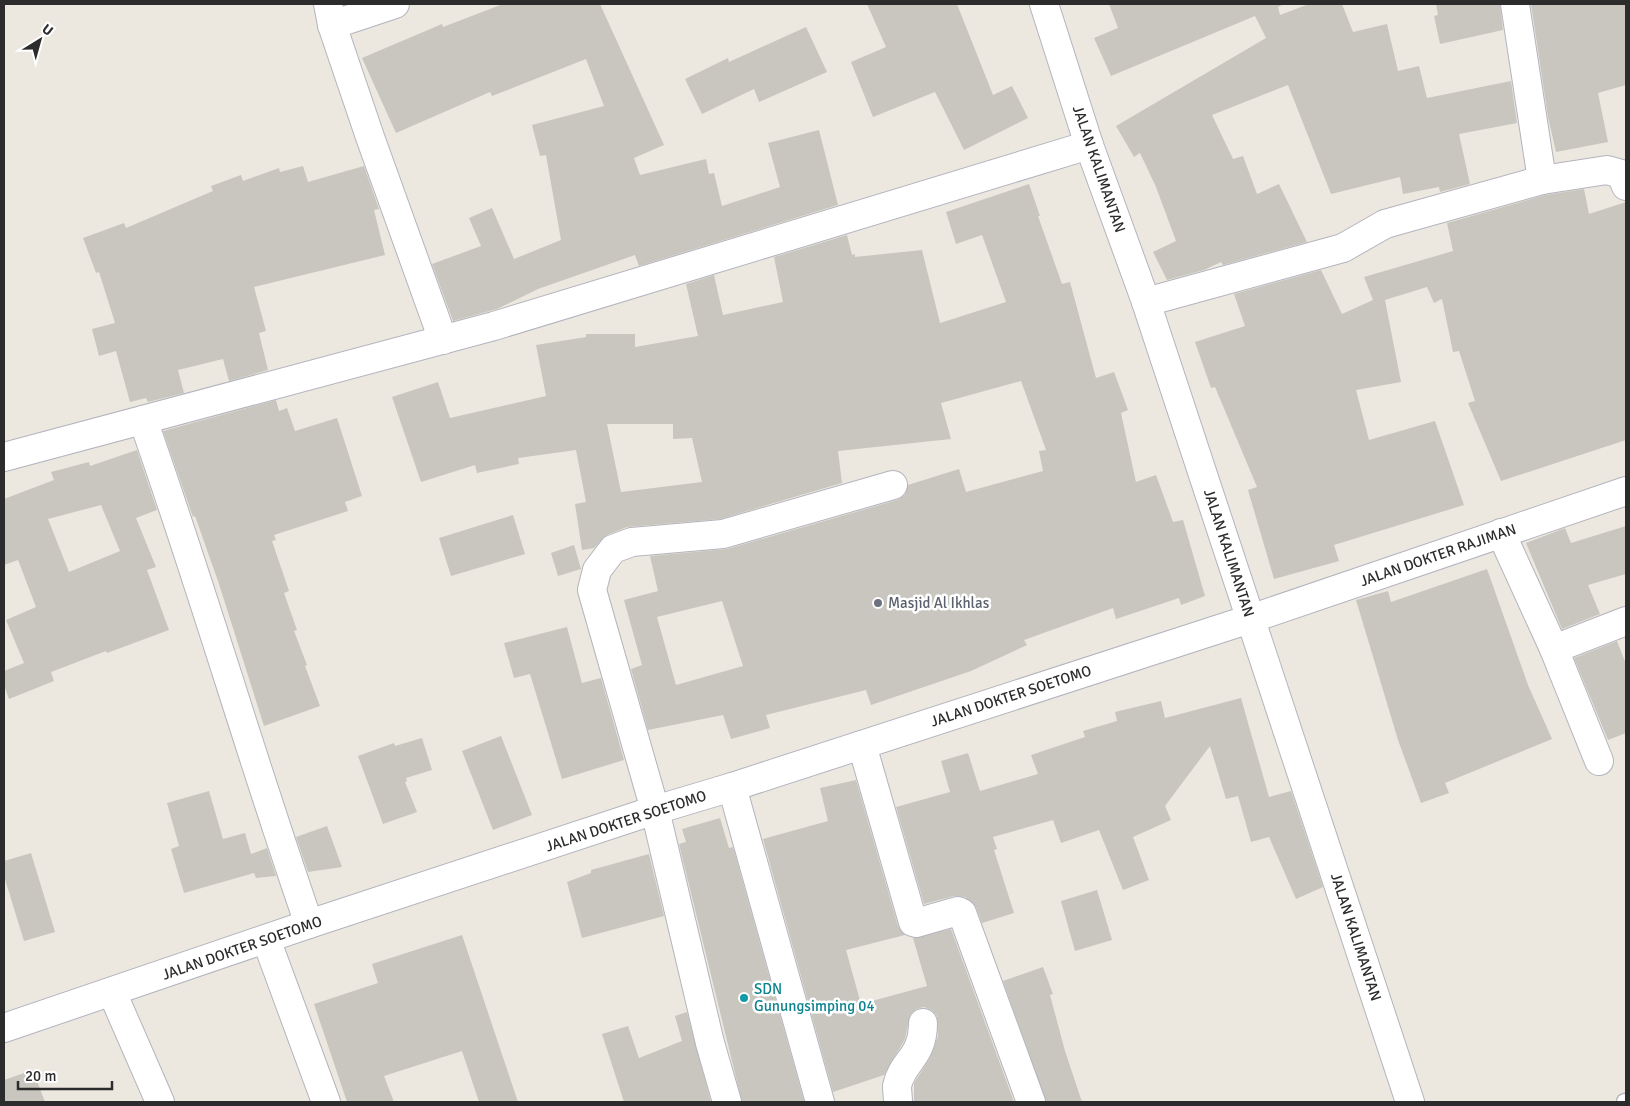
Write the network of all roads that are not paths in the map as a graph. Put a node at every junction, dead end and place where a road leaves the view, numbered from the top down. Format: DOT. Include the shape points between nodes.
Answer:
graph roads {
  1 [pos="395,4"];
  2 [pos="1044,4"];
  3 [pos="1515,4"];
  4 [pos="330,14"];
  5 [pos="1089,146"];
  6 [pos="1542,180"];
  7 [pos="1626,186"];
  8 [pos="1146,302"];
  9 [pos="443,340"];
  10 [pos="143,420"];
  11 [pos="4,457"];
  12 [pos="893,485"];
  13 [pos="1626,491"];
  14 [pos="1502,533"];
  15 [pos="1250,619"];
  16 [pos="1626,621"];
  17 [pos="1554,649"];
  18 [pos="862,745"];
  19 [pos="1599,761"];
  20 [pos="732,787"];
  21 [pos="655,810"];
  22 [pos="309,924"];
  23 [pos="266,939"];
  24 [pos="112,992"];
  25 [pos="923,1023"];
  26 [pos="4,1028"];
  27 [pos="160,1102"];
  28 [pos="326,1102"];
  29 [pos="727,1102"];
  30 [pos="820,1102"];
  31 [pos="898,1102"];
  32 [pos="1031,1102"];
  33 [pos="1410,1102"];
  1 -- 4 [label="street"];
  2 -- 5 [label="street, JALAN KALIMANTAN"];
  3 -- 6 [label="street"];
  4 -- 9 [label="street"];
  5 -- 8 [label="street, JALAN KALIMANTAN"];
  5 -- 9 [label="street"];
  6 -- 7 [label="street" via="1607,170 1620,174"];
  6 -- 8 [label="street" via="1385,224 1344,248"];
  8 -- 15 [label="street, JALAN KALIMANTAN"];
  9 -- 10 [label="street"];
  10 -- 11 [label="street"];
  10 -- 22 [label="street"];
  12 -- 21 [label="street" via="723,534 632,542 614,549 597,570 592,590"];
  13 -- 14 [label="street, JALAN DOKTER RAJIMAN"];
  14 -- 15 [label="street, JALAN DOKTER RAJIMAN"];
  14 -- 17 [label="street"];
  15 -- 18 [label="street, JALAN DOKTER SOETOMO"];
  15 -- 33 [label="street, JALAN KALIMANTAN"];
  16 -- 17 [label="street"];
  17 -- 19 [label="street"];
  18 -- 20 [label="street, JALAN DOKTER SOETOMO"];
  18 -- 32 [label="street" via="913,922 916,924 958,911 962,913"];
  20 -- 21 [label="street, JALAN DOKTER SOETOMO"];
  20 -- 30 [label="street"];
  21 -- 22 [label="street, JALAN DOKTER SOETOMO"];
  21 -- 29 [label="street"];
  22 -- 23 [label="street, JALAN DOKTER SOETOMO"];
  23 -- 24 [label="street, JALAN DOKTER SOETOMO"];
  23 -- 28 [label="street"];
  24 -- 26 [label="street, JALAN DOKTER SOETOMO"];
  24 -- 27 [label="street"];
  25 -- 31 [label="street" via="919,1050 897,1086"];
}
